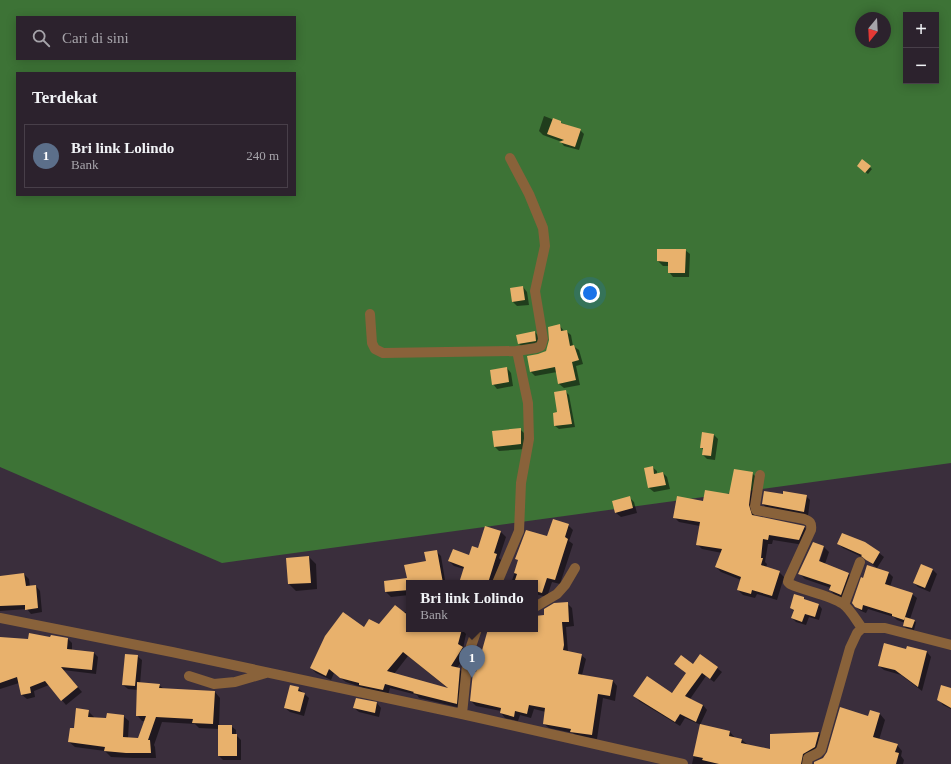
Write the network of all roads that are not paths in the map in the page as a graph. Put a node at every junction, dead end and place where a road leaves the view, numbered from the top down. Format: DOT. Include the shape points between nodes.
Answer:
graph roads {
  1 [pos="510,158"];
  2 [pos="370,314"];
  3 [pos="517,351"];
  4 [pos="760,476"];
  5 [pos="860,562"];
  6 [pos="574,568"];
  7 [pos="498,580"];
  8 [pos="844,604"];
  9 [pos="538,605"];
  10 [pos="0,618"];
  11 [pos="862,628"];
  12 [pos="476,632"];
  13 [pos="951,645"];
  14 [pos="268,672"];
  15 [pos="189,676"];
  16 [pos="462,714"];
  17 [pos="683,764"];
  18 [pos="807,764"];
  1 -- 3 [label="street" via="540,218 545,240 535,291 543,339 541,346"];
  2 -- 3 [label="street" via="374,349 383,353"];
  3 -- 7 [label="street" via="528,403 529,439 521,483 519,531"];
  4 -- 8 [label="street" via="756,510 804,519 812,525 788,582"];
  5 -- 8 [label="street"];
  6 -- 9 [label="street" via="557,594"];
  8 -- 11 [label="street"];
  10 -- 14 [label="street"];
  11 -- 13 [label="street" via="885,628"];
  11 -- 18 [label="street" via="850,648 821,750 808,758"];
  12 -- 16 [label="street" via="468,655"];
  14 -- 15 [label="street" via="235,682 214,684"];
  14 -- 16 [label="street"];
  16 -- 17 [label="street"];
}
